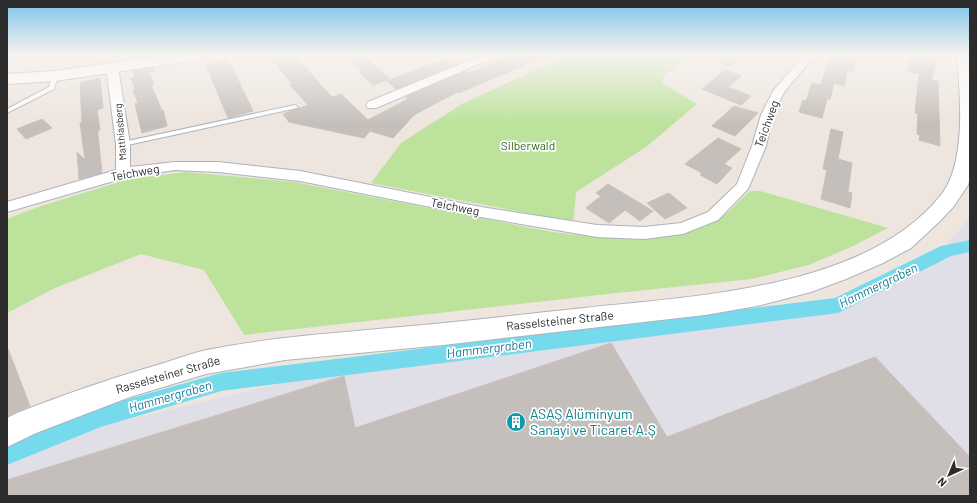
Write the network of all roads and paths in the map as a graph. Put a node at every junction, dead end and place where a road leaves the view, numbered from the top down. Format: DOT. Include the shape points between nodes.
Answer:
graph roads {
  1 [pos="31,77"];
  2 [pos="55,77"];
  3 [pos="113,77"];
  4 [pos="438,77"];
  5 [pos="791,77"];
  6 [pos="968,77"];
  7 [pos="7,79"];
  8 [pos="969,89"];
  9 [pos="372,105"];
  10 [pos="295,107"];
  11 [pos="7,111"];
  12 [pos="123,144"];
  13 [pos="123,173"];
  14 [pos="7,207"];
  15 [pos="7,433"];
  1 -- 7 [label="main road"];
  2 -- 11 [label="lane" via="52,88"];
  3 -- 12 [label="street, Matthiasberg"];
  4 -- 9 [label="street"];
  5 -- 13 [label="street, Teichweg" via="779,91 768,115 760,146 743,186 713,216 683,228 644,233 597,231 481,212 300,176 218,167 175,166"];
  6 -- 8 [label="main road, Rasselsteiner Straße"];
  8 -- 15 [label="main road, Rasselsteiner Straße" via="965,165 958,185 947,201 903,242 875,257 811,283 705,305 443,334 285,348 206,362 129,385"];
  10 -- 12 [label="lane"];
  12 -- 13 [label="street, Matthiasberg"];
  13 -- 14 [label="street, Teichweg"];
}
